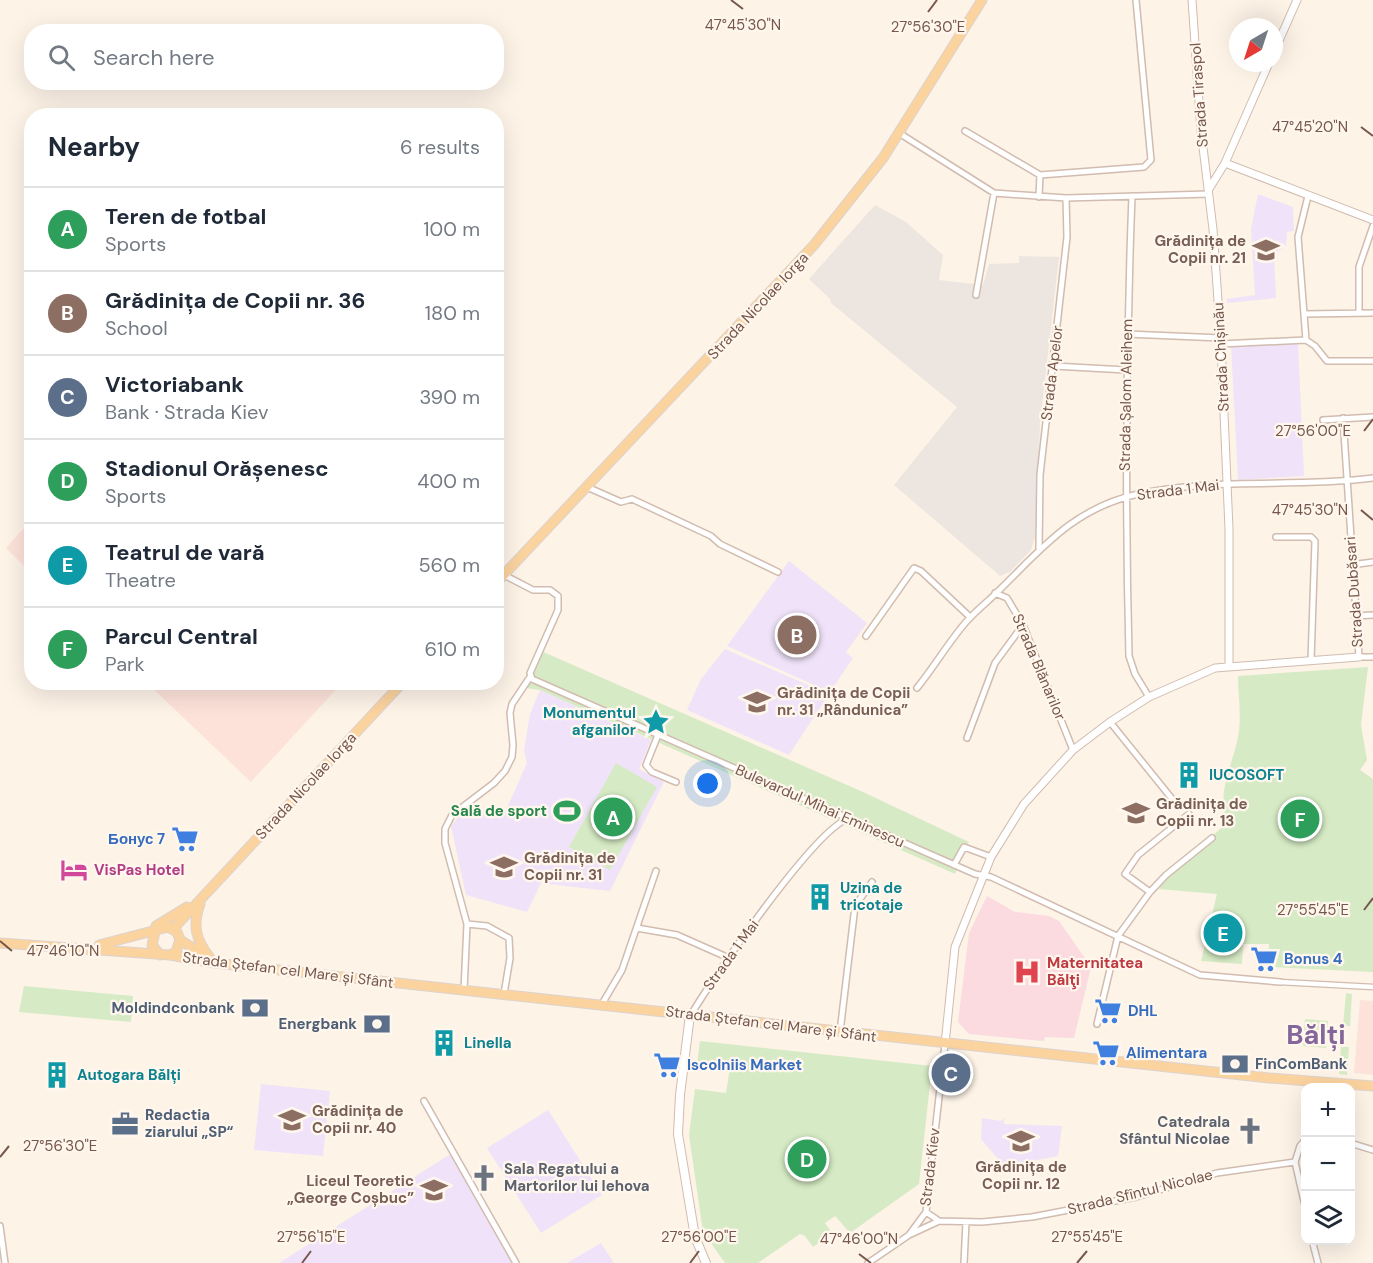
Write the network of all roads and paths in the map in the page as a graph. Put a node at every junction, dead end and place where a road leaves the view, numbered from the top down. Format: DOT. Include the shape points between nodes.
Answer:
graph roads {
  1 [pos="982,0"];
  2 [pos="1136,0"];
  3 [pos="1192,0"];
  4 [pos="1297,0"];
  5 [pos="1283,32"];
  6 [pos="1265,72"];
  7 [pos="965,131"];
  8 [pos="900,133"];
  9 [pos="1225,163"];
  10 [pos="1040,175"];
  11 [pos="1209,192"];
  12 [pos="994,194"];
  13 [pos="1132,196"];
  14 [pos="1308,196"];
  15 [pos="1039,197"];
  16 [pos="1066,198"];
  17 [pos="1373,220"];
  18 [pos="1373,226"];
  19 [pos="976,295"];
  20 [pos="1359,313"];
  21 [pos="1373,313"];
  22 [pos="1304,314"];
  23 [pos="1126,334"];
  24 [pos="1306,340"];
  25 [pos="1221,341"];
  26 [pos="1373,361"];
  27 [pos="1053,366"];
  28 [pos="1126,370"];
  29 [pos="1373,417"];
  30 [pos="1343,418"];
  31 [pos="1323,420"];
  32 [pos="1373,478"];
  33 [pos="1346,482"];
  34 [pos="1228,484"];
  35 [pos="587,487"];
  36 [pos="1125,498"];
  37 [pos="1276,537"];
  38 [pos="1039,549"];
  39 [pos="1373,562"];
  40 [pos="1351,565"];
  41 [pos="778,572"];
  42 [pos="504,575"];
  43 [pos="995,593"];
  44 [pos="1373,615"];
  45 [pos="1355,616"];
  46 [pos="970,617"];
  47 [pos="1023,625"];
  48 [pos="866,636"];
  49 [pos="1359,657"];
  50 [pos="1373,657"];
  51 [pos="1311,661"];
  52 [pos="1229,666"];
  53 [pos="530,677"];
  54 [pos="917,688"];
  55 [pos="396,690"];
  56 [pos="1149,697"];
  57 [pos="1110,722"];
  58 [pos="658,735"];
  59 [pos="967,738"];
  60 [pos="1073,750"];
  61 [pos="676,782"];
  62 [pos="1173,800"];
  63 [pos="1189,814"];
  64 [pos="848,819"];
  65 [pos="1212,838"];
  66 [pos="992,857"];
  67 [pos="954,865"];
  68 [pos="656,872"];
  69 [pos="984,874"];
  70 [pos="872,882"];
  71 [pos="1150,892"];
  72 [pos="198,902"];
  73 [pos="467,924"];
  74 [pos="637,928"];
  75 [pos="155,932"];
  76 [pos="176,934"];
  77 [pos="1118,936"];
  78 [pos="113,943"];
  79 [pos="0,944"];
  80 [pos="85,948"];
  81 [pos="165,955"];
  82 [pos="729,958"];
  83 [pos="212,961"];
  84 [pos="1280,982"];
  85 [pos="1373,987"];
  86 [pos="464,990"];
  87 [pos="504,994"];
  88 [pos="602,1004"];
  89 [pos="690,1015"];
  90 [pos="1096,1024"];
  91 [pos="840,1032"];
  92 [pos="945,1044"];
  93 [pos="1373,1086"];
  94 [pos="424,1101"];
  95 [pos="1301,1145"];
  96 [pos="1355,1145"];
  97 [pos="1373,1150"];
  98 [pos="1295,1162"];
  99 [pos="1301,1191"];
  100 [pos="926,1212"];
  101 [pos="939,1221"];
  102 [pos="966,1222"];
  103 [pos="0,1226"];
  104 [pos="909,1235"];
  105 [pos="1313,1245"];
  106 [pos="5,1263"];
  107 [pos="516,1263"];
  108 [pos="706,1263"];
  109 [pos="868,1263"];
  110 [pos="964,1263"];
  111 [pos="1317,1263"];
  1 -- 8 [label="main road, Strada Nicolae Iorga"];
  2 -- 10 [label="street" via="1151,160 1144,167"];
  3 -- 11 [label="street, Strada Tiraspol"];
  4 -- 5 [label="street"];
  6 -- 9 [label="street"];
  7 -- 10 [label="street"];
  8 -- 12 [label="street"];
  8 -- 35 [label="main road, Strada Nicolae Iorga" via="814,245"];
  9 -- 11 [label="street"];
  9 -- 14 [label="street"];
  10 -- 15 [label="street"];
  11 -- 13 [label="street"];
  11 -- 25 [label="street, Strada Chișinău"];
  12 -- 15 [label="street"];
  12 -- 19 [label="street"];
  13 -- 16 [label="street"];
  13 -- 23 [label="street, Strada Șalom Aleihem"];
  14 -- 17 [label="street"];
  14 -- 22 [label="street" via="1298,237"];
  15 -- 16 [label="street"];
  16 -- 27 [label="street, Strada Apelor" via="1067,237"];
  18 -- 20 [label="street" via="1359,267"];
  20 -- 21 [label="street"];
  20 -- 22 [label="street"];
  22 -- 24 [label="street"];
  23 -- 25 [label="street"];
  23 -- 28 [label="street, Strada Șalom Aleihem"];
  24 -- 25 [label="street"];
  24 -- 26 [label="street" via="1326,361"];
  25 -- 34 [label="street, Strada Chișinău"];
  27 -- 28 [label="street"];
  27 -- 38 [label="street, Strada Apelor" via="1040,475"];
  28 -- 36 [label="street, Strada Șalom Aleihem"];
  29 -- 30 [label="street"];
  30 -- 31 [label="street"];
  30 -- 33 [label="street, Strada Dubăsari"];
  32 -- 33 [label="street, Strada 1 Mai"];
  33 -- 34 [label="street, Strada 1 Mai"];
  33 -- 40 [label="street, Strada Dubăsari"];
  34 -- 36 [label="street, Strada 1 Mai"];
  34 -- 52 [label="street, Strada Chișinău"];
  35 -- 41 [label="street" via="621,502 635,501"];
  35 -- 42 [label="main road, Strada Nicolae Iorga"];
  36 -- 38 [label="street, Strada 1 Mai" via="1075,521"];
  36 -- 56 [label="street, Strada Șalom Aleihem" via="1129,656"];
  37 -- 51 [label="street" via="1311,537 1315,541"];
  38 -- 43 [label="street, Strada 1 Mai"];
  39 -- 40 [label="street"];
  40 -- 45 [label="street, Strada Dubăsari"];
  42 -- 53 [label="street" via="524,587 550,590 558,596 558,610"];
  43 -- 46 [label="street, Strada 1 Mai"];
  43 -- 47 [label="street, Strada Blănarilor" via="1007,598"];
  44 -- 45 [label="street"];
  45 -- 49 [label="street, Strada Dubăsari"];
  46 -- 48 [label="street" via="915,568"];
  46 -- 54 [label="street, Strada 1 Mai"];
  47 -- 59 [label="street" via="995,663"];
  47 -- 60 [label="street, Strada Blănarilor"];
  49 -- 50 [label="street"];
  49 -- 51 [label="street"];
  51 -- 52 [label="street"];
  52 -- 56 [label="street" via="1202,673"];
  53 -- 58 [label="street, Bulevardul Mihai Eminescu"];
  53 -- 73 [label="street" via="512,704 512,757 505,771 452,815 445,829 445,843"];
  55 -- 72 [label="main road, Strada Nicolae Iorga"];
  56 -- 57 [label="street"];
  57 -- 60 [label="street"];
  57 -- 62 [label="street"];
  58 -- 61 [label="street" via="646,765 652,772"];
  58 -- 64 [label="street, Bulevardul Mihai Eminescu"];
  60 -- 66 [label="street" via="1024,804"];
  63 -- 71 [label="street" via="1138,855 1125,874"];
  64 -- 67 [label="street, Bulevardul Mihai Eminescu"];
  64 -- 82 [label="street, Strada 1 Mai" via="803,860"];
  65 -- 71 [label="street"];
  66 -- 67 [label="street" via="964,847"];
  66 -- 69 [label="street"];
  67 -- 69 [label="street, Bulevardul Mihai Eminescu"];
  68 -- 74 [label="street"];
  69 -- 77 [label="street, Bulevardul Mihai Eminescu"];
  69 -- 92 [label="street" via="956,947"];
  70 -- 91 [label="street" via="855,906"];
  71 -- 77 [label="street"];
  72 -- 76 [label="main road, Strada Nicolae Iorga"];
  72 -- 78 [label="main road" via="156,926"];
  72 -- 83 [label="main road" via="196,933"];
  73 -- 86 [label="street"];
  73 -- 87 [label="street" via="487,926 509,938 511,952"];
  74 -- 82 [label="street" via="677,935"];
  74 -- 88 [label="street" via="622,970"];
  75 -- 76 [label="main road" via="163,927"];
  75 -- 78 [label="main road"];
  75 -- 81 [label="main road" via="152,945"];
  76 -- 81 [label="main road" via="176,952"];
  76 -- 83 [label="main road"];
  77 -- 84 [label="street, Bulevardul Mihai Eminescu" via="1206,978"];
  77 -- 90 [label="street"];
  78 -- 80 [label="main road"];
  79 -- 80 [label="main road, Strada Ștefan cel Mare și Sfânt"];
  80 -- 81 [label="main road, Strada Ștefan cel Mare și Sfânt"];
  81 -- 83 [label="main road, Strada Ștefan cel Mare și Sfânt"];
  82 -- 89 [label="street, Strada 1 Mai"];
  83 -- 86 [label="main road, Strada Ștefan cel Mare și Sfânt"];
  84 -- 85 [label="street"];
  86 -- 87 [label="main road, Strada Ștefan cel Mare și Sfânt"];
  87 -- 88 [label="main road, Strada Ștefan cel Mare și Sfânt"];
  88 -- 89 [label="main road, Strada Ștefan cel Mare și Sfânt"];
  89 -- 91 [label="main road, Strada Ștefan cel Mare și Sfânt"];
  89 -- 108 [label="main road, Strada 1 Mai" via="678,1134 695,1237"];
  91 -- 92 [label="main road, Strada Ștefan cel Mare și Sfânt"];
  92 -- 93 [label="main road, Strada Ștefan cel Mare și Sfânt"];
  92 -- 100 [label="street, Strada Kiev"];
  94 -- 107 [label="street"];
  95 -- 98 [label="street"];
  96 -- 97 [label="street"];
  98 -- 99 [label="street"];
  98 -- 102 [label="street, Strada Sfîntul Nicolae" via="1217,1173 1074,1210"];
  100 -- 101 [label="street"];
  100 -- 104 [label="street, Strada Kiev"];
  101 -- 102 [label="street, Strada Sfîntul Nicolae"];
  101 -- 104 [label="street"];
  102 -- 110 [label="street"];
  103 -- 106 [label="street"];
  104 -- 109 [label="street, Strada Kiev"];
  105 -- 111 [label="street"];
}
